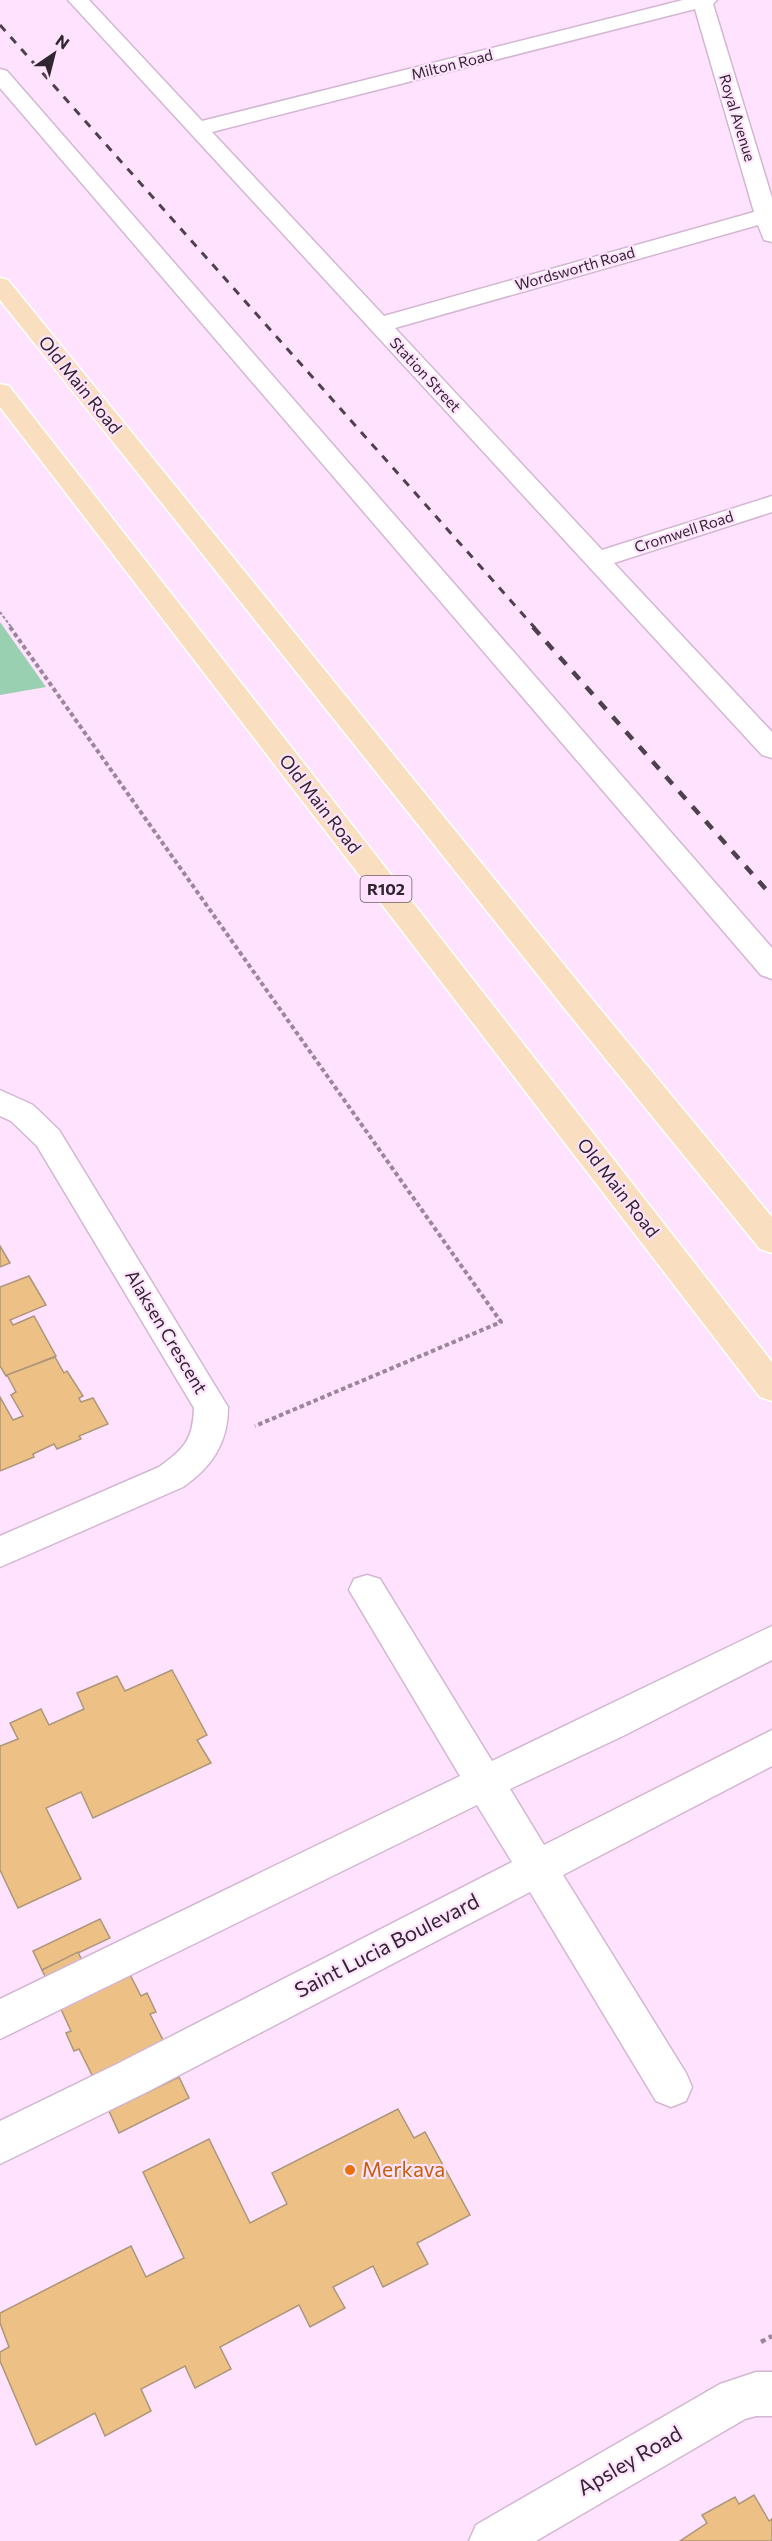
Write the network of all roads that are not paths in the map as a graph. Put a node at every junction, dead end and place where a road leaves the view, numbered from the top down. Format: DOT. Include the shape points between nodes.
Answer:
graph roads {
  1 [pos="78,0"];
  2 [pos="704,0"];
  3 [pos="0,75"];
  4 [pos="197,129"];
  5 [pos="770,221"];
  6 [pos="0,285"];
  7 [pos="378,325"];
  8 [pos="0,391"];
  9 [pos="772,504"];
  10 [pos="597,560"];
  11 [pos="772,749"];
  12 [pos="772,968"];
  13 [pos="0,1102"];
  14 [pos="772,1240"];
  15 [pos="772,1387"];
  16 [pos="0,1552"];
  17 [pos="367,1590"];
  18 [pos="772,1642"];
  19 [pos="772,1747"];
  20 [pos="484,1783"];
  21 [pos="537,1868"];
  22 [pos="0,2020"];
  23 [pos="671,2087"];
  24 [pos="0,2143"];
  25 [pos="772,2394"];
  26 [pos="492,2541"];
  1 -- 4 [label="street, Station Street"];
  2 -- 4 [label="street, Milton Road"];
  2 -- 5 [label="street, Royal Avenue"];
  3 -- 12 [label="street"];
  4 -- 7 [label="street, Station Street"];
  5 -- 7 [label="street, Wordsworth Road"];
  6 -- 14 [label="main road, Old Main Road"];
  7 -- 10 [label="street, Station Street"];
  8 -- 15 [label="main road, Old Main Road / R102"];
  9 -- 10 [label="street, Cromwell Road"];
  10 -- 11 [label="street, Station Street"];
  13 -- 16 [label="street, Alaksen Crescent" via="22,1113 48,1138 211,1407 212,1426 192,1463 171,1477"];
  17 -- 20 [label="street"];
  18 -- 20 [label="street"];
  19 -- 21 [label="street, Saint Lucia Boulevard"];
  20 -- 21 [label="street"];
  20 -- 22 [label="street"];
  21 -- 23 [label="street"];
  21 -- 24 [label="street, Saint Lucia Boulevard"];
  25 -- 26 [label="street, Apsley Road" via="736,2400"];
}
